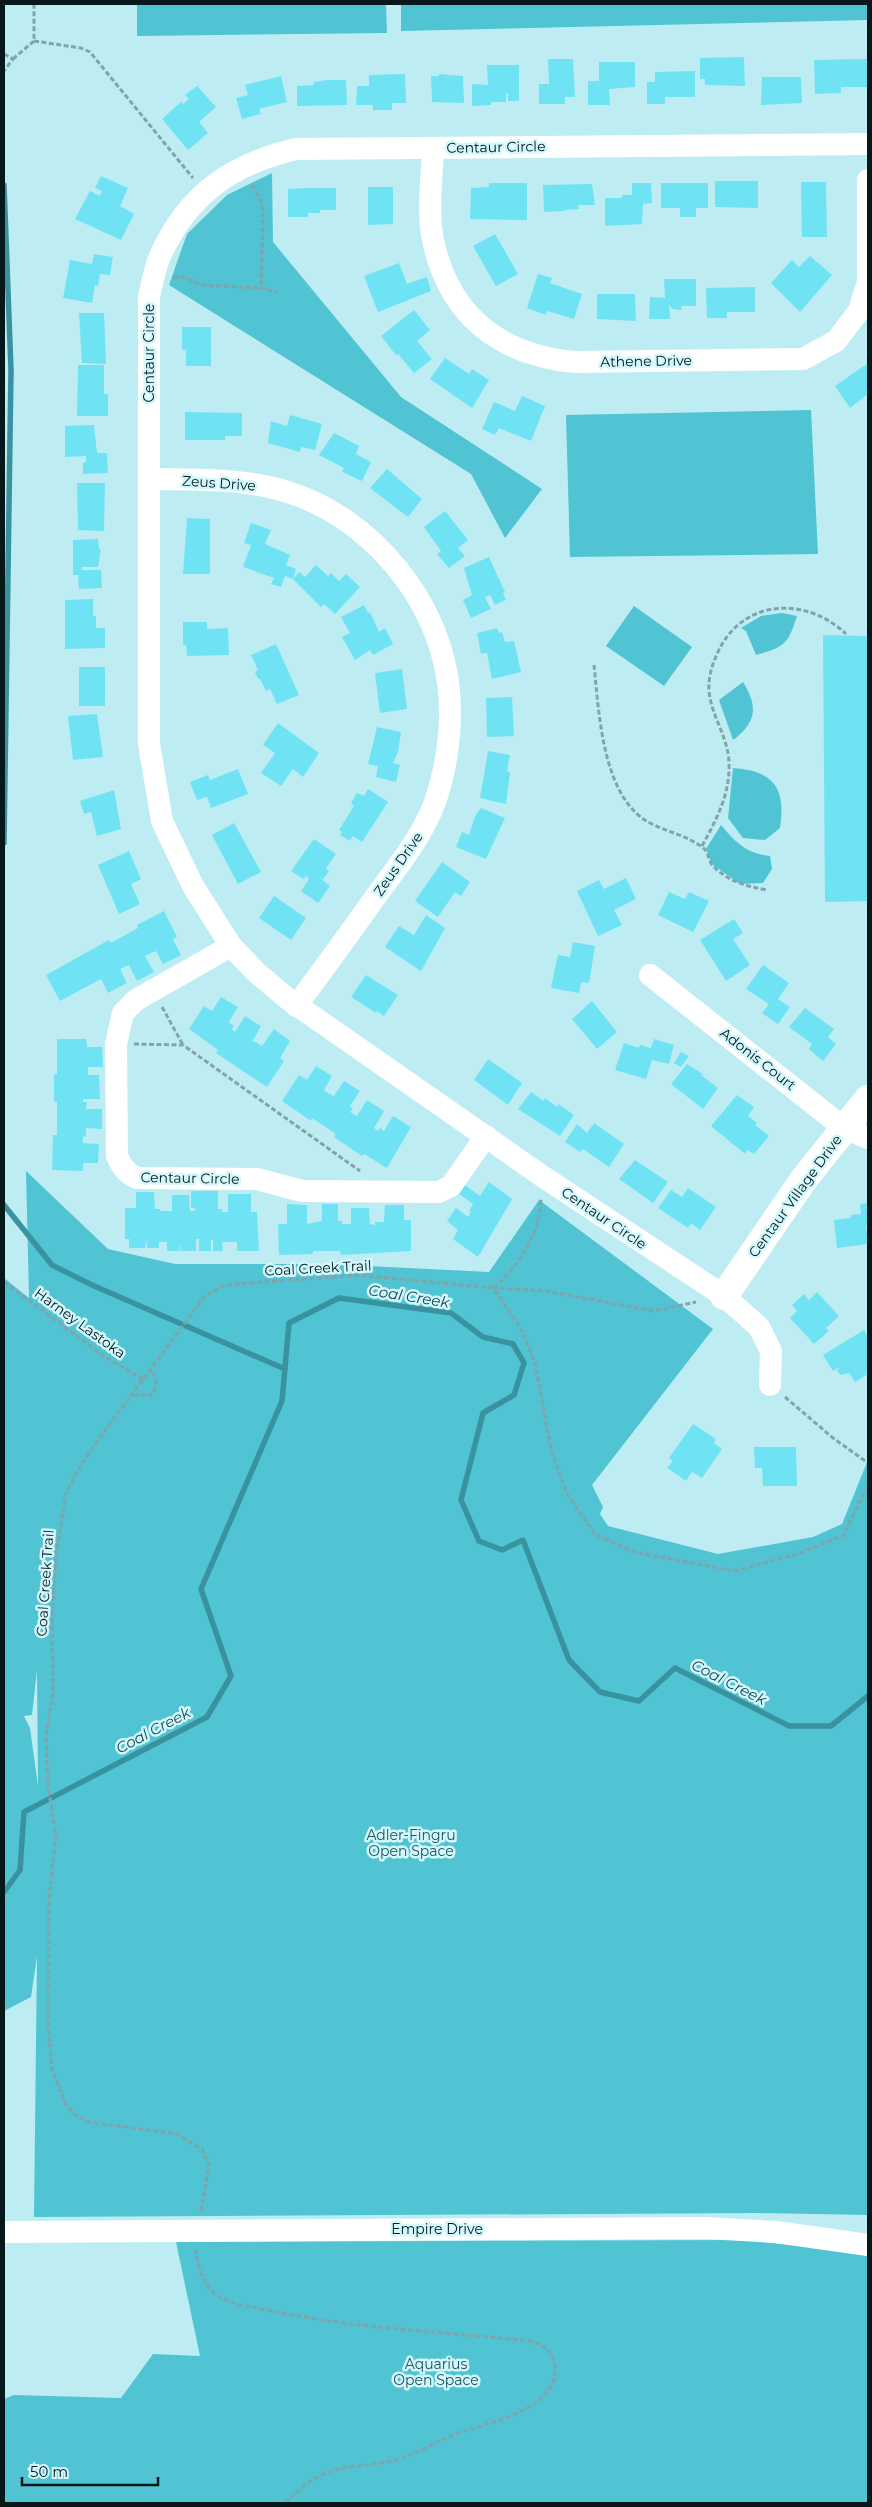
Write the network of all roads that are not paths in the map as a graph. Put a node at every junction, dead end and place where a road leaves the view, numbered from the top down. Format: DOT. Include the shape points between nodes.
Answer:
graph roads {
  1 [pos="868,144"];
  2 [pos="433,149"];
  3 [pos="868,180"];
  4 [pos="150,479"];
  5 [pos="231,946"];
  6 [pos="650,975"];
  7 [pos="296,1006"];
  8 [pos="868,1098"];
  9 [pos="856,1133"];
  10 [pos="486,1136"];
  11 [pos="724,1296"];
  12 [pos="770,1385"];
  13 [pos="4,2232"];
  14 [pos="868,2245"];
  1 -- 2 [label="street, Centaur Circle"];
  2 -- 3 [label="street, Athene Drive" via="433,239 443,274 462,306 481,326 511,347 546,360 803,359 836,341 859,311 868,282"];
  2 -- 4 [label="street, Centaur Circle" via="296,149 267,156 230,173 198,198 178,221 159,257 149,296"];
  4 -- 5 [label="street, Centaur Circle" via="149,744 162,821 193,886"];
  4 -- 7 [label="street, Zeus Drive" via="248,482 289,492 332,512 365,535 399,570 426,610 444,661 450,708 447,755 435,801 419,836"];
  5 -- 7 [label="street, Centaur Circle"];
  5 -- 10 [label="street, Centaur Circle" via="136,1000 123,1014 116,1044 117,1156 129,1174 137,1178 257,1179 302,1191 439,1192 451,1186"];
  6 -- 9 [label="street, Adonis Court"];
  7 -- 10 [label="street, Centaur Circle"];
  8 -- 9 [label="street, Centaur Village Drive"];
  9 -- 11 [label="street, Centaur Village Drive" via="804,1178"];
  10 -- 11 [label="street, Centaur Circle"];
  11 -- 12 [label="street, Centaur Circle" via="759,1327 771,1351"];
  13 -- 14 [label="street, Empire Drive" via="706,2228 776,2232"];
}
